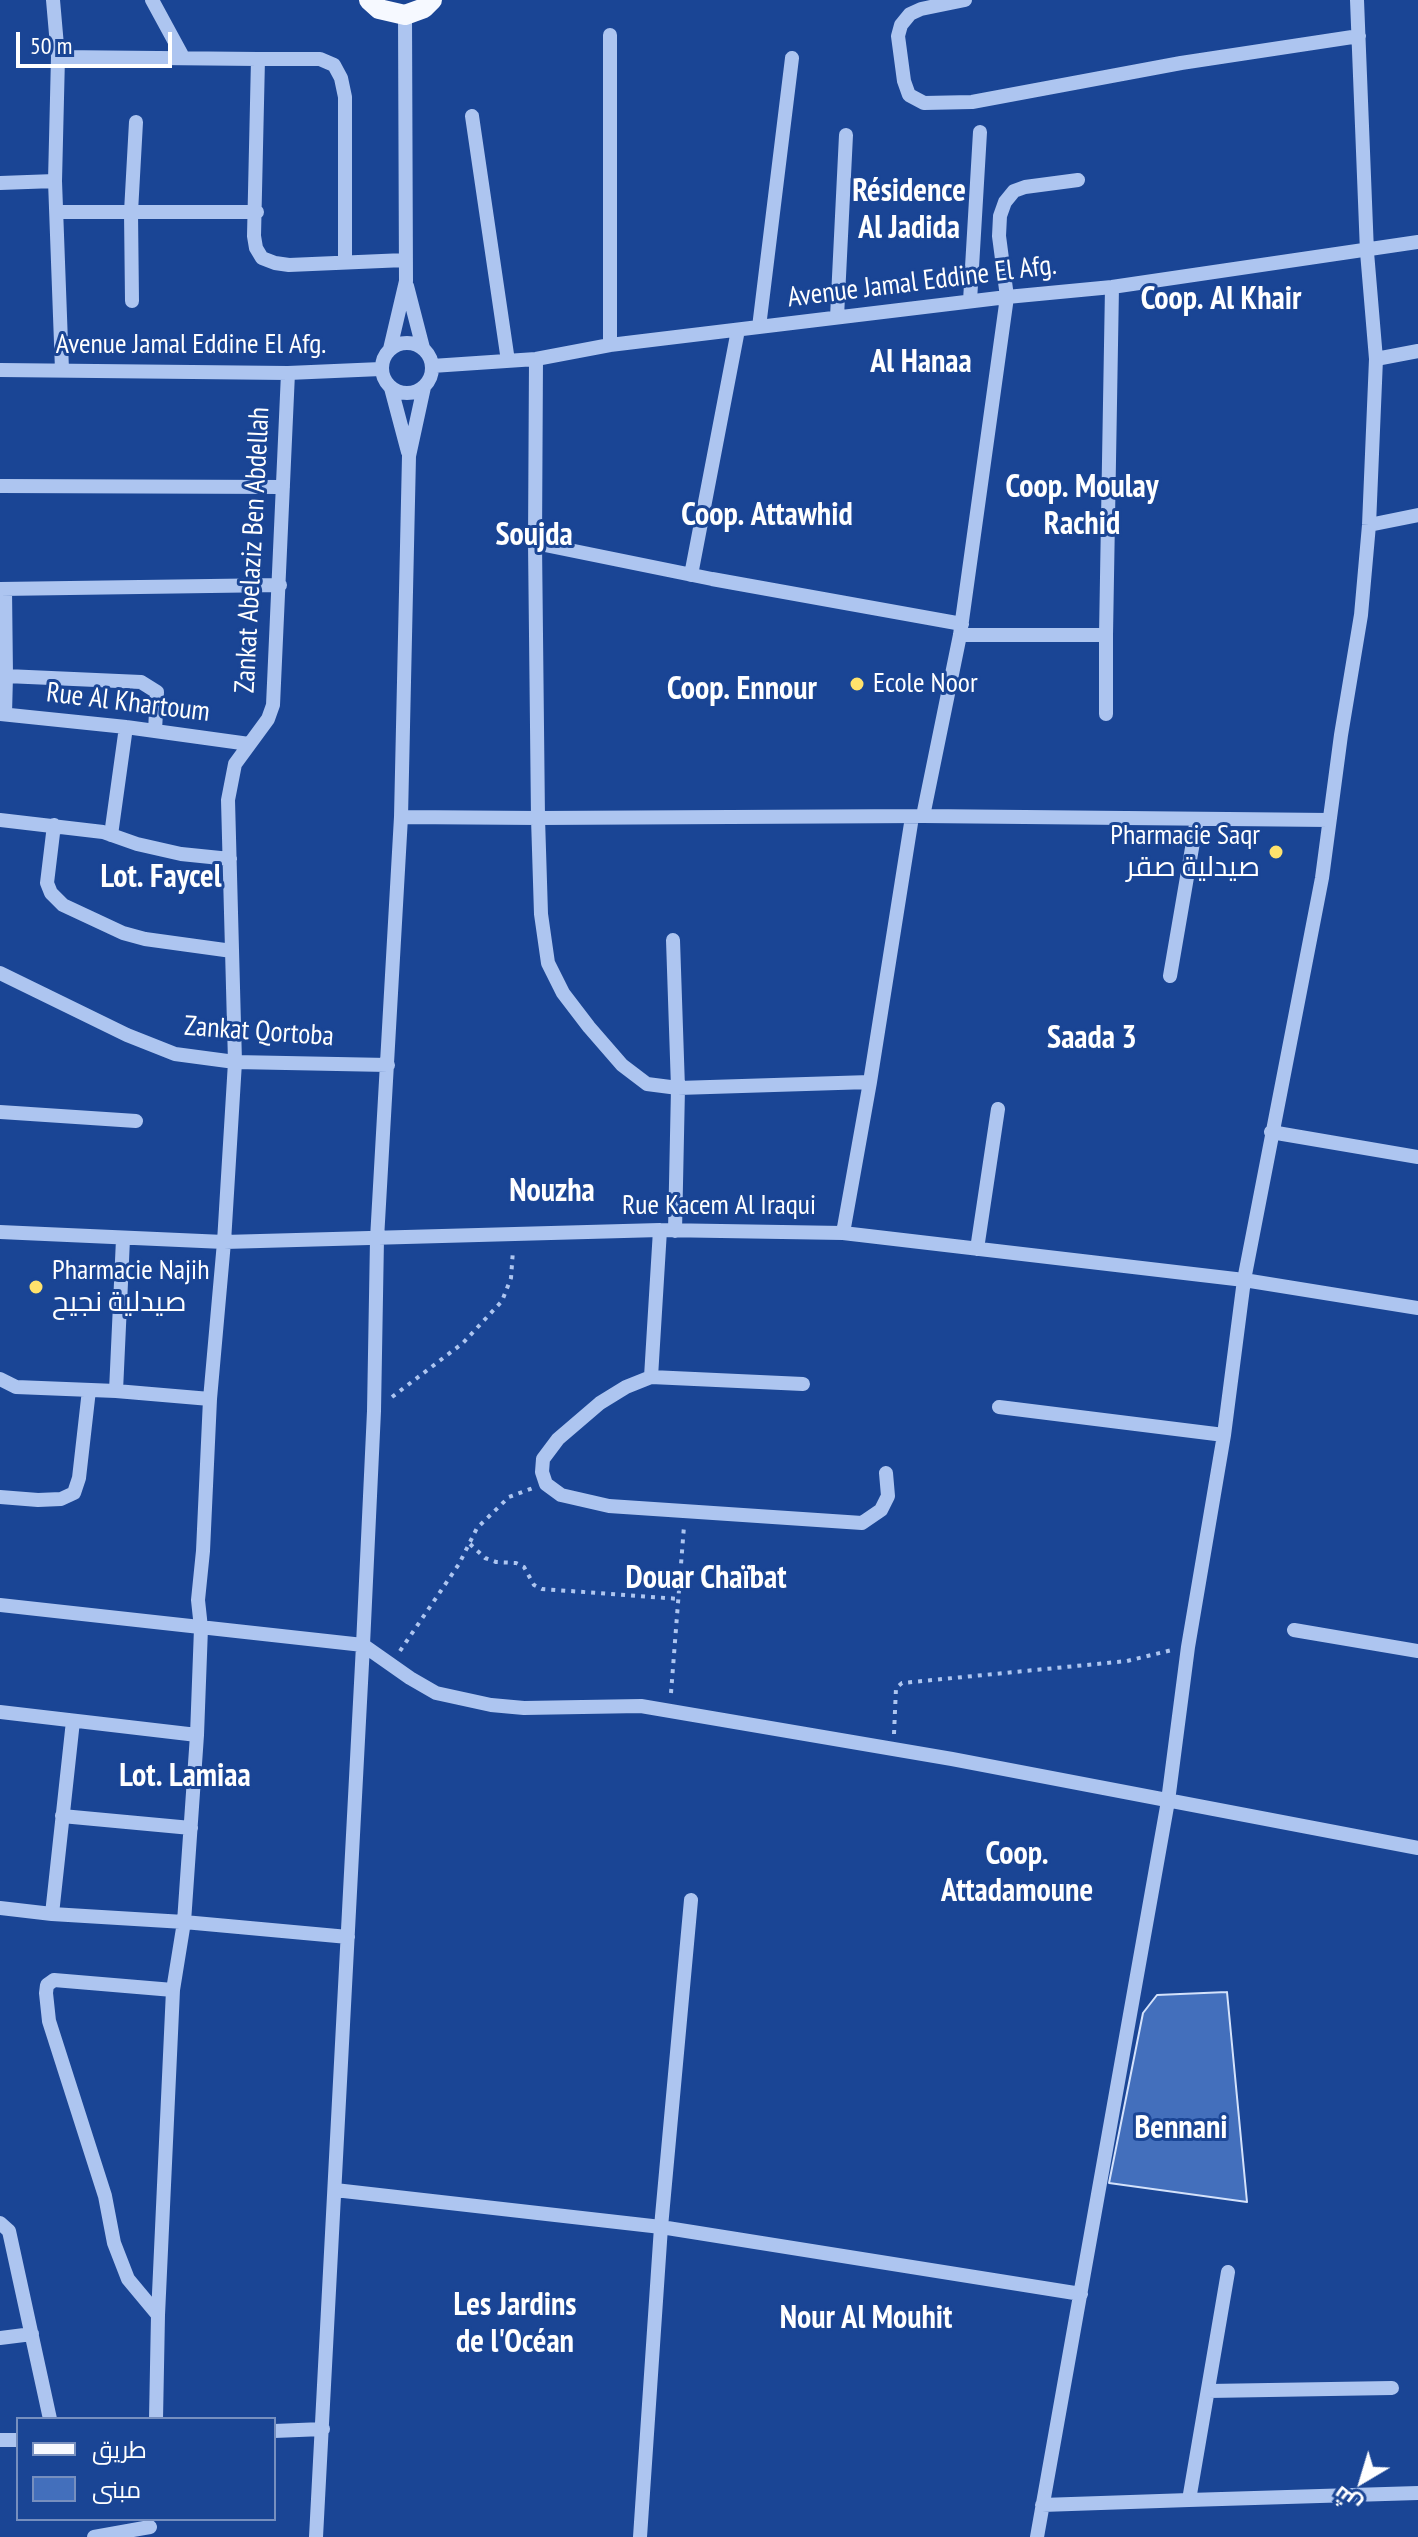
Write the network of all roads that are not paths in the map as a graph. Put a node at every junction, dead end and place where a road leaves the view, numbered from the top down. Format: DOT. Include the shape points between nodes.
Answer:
graph roads {
  1 [pos="53,0"];
  2 [pos="152,0"];
  3 [pos="369,0"];
  4 [pos="432,0"];
  5 [pos="965,0"];
  6 [pos="1357,0"];
  7 [pos="405,15"];
  8 [pos="610,35"];
  9 [pos="1359,36"];
  10 [pos="58,57"];
  11 [pos="183,57"];
  12 [pos="792,58"];
  13 [pos="258,59"];
  14 [pos="472,116"];
  15 [pos="136,122"];
  16 [pos="980,132"];
  17 [pos="846,135"];
  18 [pos="1078,180"];
  19 [pos="55,181"];
  20 [pos="0,183"];
  21 [pos="57,212"];
  22 [pos="131,212"];
  23 [pos="257,212"];
  24 [pos="1418,242"];
  25 [pos="1367,252"];
  26 [pos="405,260"];
  27 [pos="345,261"];
  28 [pos="406,281"];
  29 [pos="1112,287"];
  30 [pos="1007,297"];
  31 [pos="132,301"];
  32 [pos="970,301"];
  33 [pos="837,317"];
  34 [pos="759,327"];
  35 [pos="738,330"];
  36 [pos="610,345"];
  37 [pos="423,348"];
  38 [pos="390,349"];
  39 [pos="1418,351"];
  40 [pos="536,359"];
  41 [pos="1376,359"];
  42 [pos="508,361"];
  43 [pos="432,366"];
  44 [pos="381,369"];
  45 [pos="0,370"];
  46 [pos="62,370"];
  47 [pos="288,373"];
  48 [pos="424,387"];
  49 [pos="391,388"];
  50 [pos="409,456"];
  51 [pos="0,486"];
  52 [pos="283,487"];
  53 [pos="1418,515"];
  54 [pos="1369,525"];
  55 [pos="535,543"];
  56 [pos="691,575"];
  57 [pos="280,585"];
  58 [pos="2,589"];
  59 [pos="961,629"];
  60 [pos="1106,635"];
  61 [pos="6,676"];
  62 [pos="2,714"];
  63 [pos="1106,714"];
  64 [pos="126,727"];
  65 [pos="155,731"];
  66 [pos="249,744"];
  67 [pos="401,817"];
  68 [pos="918,817"];
  69 [pos="538,818"];
  70 [pos="1197,819"];
  71 [pos="0,820"];
  72 [pos="1329,820"];
  73 [pos="54,825"];
  74 [pos="111,835"];
  75 [pos="230,859"];
  76 [pos="673,940"];
  77 [pos="232,951"];
  78 [pos="0,973"];
  79 [pos="1170,976"];
  80 [pos="235,1062"];
  81 [pos="388,1065"];
  82 [pos="870,1082"];
  83 [pos="678,1088"];
  84 [pos="998,1109"];
  85 [pos="0,1112"];
  86 [pos="136,1121"];
  87 [pos="1271,1132"];
  88 [pos="1418,1157"];
  89 [pos="667,1230"];
  90 [pos="0,1232"];
  91 [pos="843,1233"];
  92 [pos="123,1239"];
  93 [pos="377,1239"];
  94 [pos="224,1242"];
  95 [pos="977,1249"];
  96 [pos="1244,1280"];
  97 [pos="1418,1308"];
  98 [pos="651,1377"];
  99 [pos="0,1379"];
  100 [pos="803,1384"];
  101 [pos="89,1390"];
  102 [pos="116,1391"];
  103 [pos="210,1399"];
  104 [pos="999,1407"];
  105 [pos="1224,1435"];
  106 [pos="886,1473"];
  107 [pos="0,1497"];
  108 [pos="0,1605"];
  109 [pos="201,1628"];
  110 [pos="1294,1630"];
  111 [pos="363,1645"];
  112 [pos="1418,1651"];
  113 [pos="0,1712"];
  114 [pos="73,1721"];
  115 [pos="197,1735"];
  116 [pos="1168,1801"];
  117 [pos="62,1816"];
  118 [pos="191,1828"];
  119 [pos="1418,1848"];
  120 [pos="691,1900"];
  121 [pos="0,1908"];
  122 [pos="52,1914"];
  123 [pos="184,1922"];
  124 [pos="348,1937"];
  125 [pos="173,1990"];
  126 [pos="335,2190"];
  127 [pos="0,2223"];
  128 [pos="661,2227"];
  129 [pos="1228,2272"];
  130 [pos="1081,2294"];
  131 [pos="158,2315"];
  132 [pos="32,2334"];
  133 [pos="0,2338"];
  134 [pos="1392,2388"];
  135 [pos="1208,2391"];
  136 [pos="50,2417"];
  137 [pos="156,2417"];
  138 [pos="323,2429"];
  139 [pos="276,2431"];
  140 [pos="1418,2493"];
  141 [pos="1189,2500"];
  142 [pos="1042,2505"];
  143 [pos="150,2528"];
  144 [pos="94,2537"];
  145 [pos="316,2537"];
  146 [pos="640,2537"];
  147 [pos="1037,2537"];
  1 -- 10 [label="street"];
  2 -- 11 [label="street"];
  3 -- 7 [label="main road" via="379,9"];
  4 -- 7 [label="main road"];
  5 -- 9 [label="street" via="921,9 901,25 904,81 909,95 924,103 972,102"];
  6 -- 9 [label="street"];
  7 -- 26 [label="street"];
  8 -- 36 [label="street"];
  9 -- 25 [label="street"];
  10 -- 11 [label="street"];
  10 -- 19 [label="street"];
  11 -- 13 [label="street"];
  12 -- 34 [label="street"];
  13 -- 23 [label="street"];
  13 -- 27 [label="street" via="320,59 334,65 341,78"];
  14 -- 42 [label="street"];
  15 -- 22 [label="street"];
  16 -- 32 [label="street"];
  17 -- 33 [label="street"];
  18 -- 30 [label="street" via="1025,187 1005,202 999,236"];
  19 -- 20 [label="street"];
  19 -- 21 [label="street"];
  21 -- 22 [label="street"];
  21 -- 46 [label="street"];
  22 -- 23 [label="street"];
  22 -- 31 [label="street"];
  23 -- 27 [label="street" via="254,236 262,258 289,265"];
  24 -- 25 [label="street, Avenue Jamal Eddine El Afg."];
  25 -- 29 [label="street, Avenue Jamal Eddine El Afg."];
  25 -- 41 [label="street"];
  26 -- 27 [label="street"];
  26 -- 28 [label="street"];
  28 -- 37 [label="street"];
  28 -- 38 [label="street"];
  29 -- 30 [label="street, Avenue Jamal Eddine El Afg."];
  29 -- 60 [label="street"];
  30 -- 32 [label="street, Avenue Jamal Eddine El Afg."];
  30 -- 59 [label="street"];
  32 -- 33 [label="street, Avenue Jamal Eddine El Afg."];
  33 -- 34 [label="street, Avenue Jamal Eddine El Afg."];
  34 -- 35 [label="street, Avenue Jamal Eddine El Afg."];
  35 -- 36 [label="street, Avenue Jamal Eddine El Afg."];
  35 -- 56 [label="street"];
  36 -- 40 [label="street, Avenue Jamal Eddine El Afg."];
  37 -- 38 [label="street" via="402,343"];
  37 -- 43 [label="street"];
  38 -- 44 [label="street"];
  39 -- 41 [label="street"];
  40 -- 42 [label="street, Avenue Jamal Eddine El Afg."];
  40 -- 55 [label="street"];
  41 -- 54 [label="street"];
  42 -- 43 [label="street, Avenue Jamal Eddine El Afg."];
  43 -- 48 [label="street"];
  44 -- 47 [label="street, Avenue Jamal Eddine El Afg."];
  44 -- 49 [label="street"];
  45 -- 46 [label="street, Avenue Jamal Eddine El Afg."];
  46 -- 47 [label="street, Avenue Jamal Eddine El Afg."];
  47 -- 52 [label="street, Zankat Abelaziz Ben Abdellah"];
  48 -- 49 [label="street" via="411,393"];
  48 -- 50 [label="street"];
  49 -- 50 [label="street"];
  50 -- 67 [label="street"];
  51 -- 52 [label="street"];
  52 -- 57 [label="street, Zankat Abelaziz Ben Abdellah"];
  53 -- 54 [label="street"];
  54 -- 72 [label="street" via="1361,615"];
  55 -- 56 [label="street"];
  55 -- 69 [label="street"];
  56 -- 59 [label="street"];
  57 -- 58 [label="street"];
  57 -- 66 [label="street, Zankat Abelaziz Ben Abdellah" via="273,705"];
  58 -- 61 [label="street"];
  59 -- 60 [label="street"];
  59 -- 68 [label="street"];
  60 -- 63 [label="street"];
  61 -- 62 [label="street"];
  61 -- 65 [label="street" via="141,682 157,692"];
  62 -- 64 [label="street, Rue Al Khartoum"];
  64 -- 65 [label="street, Rue Al Khartoum"];
  64 -- 74 [label="street"];
  65 -- 66 [label="street, Rue Al Khartoum"];
  66 -- 75 [label="street, Zankat Abelaziz Ben Abdellah" via="231,778"];
  67 -- 69 [label="street"];
  67 -- 81 [label="street"];
  68 -- 69 [label="street"];
  68 -- 70 [label="street"];
  68 -- 82 [label="street"];
  69 -- 83 [label="street" via="541,914 548,963 563,993 622,1065 647,1084"];
  70 -- 72 [label="street"];
  70 -- 79 [label="street"];
  71 -- 73 [label="street"];
  72 -- 87 [label="street"];
  73 -- 74 [label="street"];
  73 -- 77 [label="street" via="47,883 63,905 145,939"];
  74 -- 75 [label="street" via="181,854"];
  75 -- 77 [label="street, Zankat Abelaziz Ben Abdellah"];
  76 -- 83 [label="street"];
  77 -- 80 [label="street, Zankat Abelaziz Ben Abdellah"];
  78 -- 80 [label="street, Zankat Qortoba" via="175,1054"];
  80 -- 81 [label="street, Zankat Qortoba"];
  80 -- 94 [label="street, Zankat Abelaziz Ben Abdellah"];
  81 -- 93 [label="street"];
  82 -- 83 [label="street"];
  82 -- 91 [label="street"];
  83 -- 89 [label="street"];
  84 -- 95 [label="street"];
  85 -- 86 [label="street"];
  87 -- 88 [label="street"];
  87 -- 96 [label="street"];
  89 -- 91 [label="street, Rue Kacem Al Iraqui"];
  89 -- 93 [label="street, Rue Kacem Al Iraqui"];
  89 -- 98 [label="street"];
  90 -- 92 [label="street, Rue Kacem Al Iraqui"];
  91 -- 95 [label="street, Rue Kacem Al Iraqui"];
  92 -- 94 [label="street, Rue Kacem Al Iraqui"];
  92 -- 102 [label="street"];
  93 -- 94 [label="street, Rue Kacem Al Iraqui"];
  93 -- 111 [label="street"];
  94 -- 103 [label="street, Zankat Abelaziz Ben Abdellah"];
  95 -- 96 [label="street, Rue Kacem Al Iraqui"];
  96 -- 97 [label="street, Rue Kacem Al Iraqui"];
  96 -- 105 [label="street"];
  98 -- 100 [label="street"];
  98 -- 106 [label="street" via="600,1403 558,1439 543,1459 546,1484 561,1495 609,1506 862,1523 881,1510 888,1496"];
  99 -- 101 [label="street" via="16,1387"];
  101 -- 102 [label="street"];
  101 -- 107 [label="street" via="74,1493 61,1499"];
  102 -- 103 [label="street"];
  103 -- 109 [label="street, Zankat Abelaziz Ben Abdellah" via="198,1600"];
  104 -- 105 [label="street"];
  105 -- 116 [label="street"];
  108 -- 109 [label="street"];
  109 -- 111 [label="street"];
  109 -- 115 [label="street, Zankat Abelaziz Ben Abdellah"];
  110 -- 112 [label="street"];
  111 -- 116 [label="street" via="436,1693 491,1705 641,1706"];
  111 -- 124 [label="street"];
  113 -- 114 [label="street"];
  114 -- 115 [label="street"];
  114 -- 117 [label="street"];
  115 -- 118 [label="street, Zankat Abelaziz Ben Abdellah"];
  116 -- 119 [label="street"];
  116 -- 130 [label="street"];
  117 -- 118 [label="street"];
  117 -- 122 [label="street"];
  118 -- 123 [label="street, Zankat Abelaziz Ben Abdellah"];
  120 -- 128 [label="street"];
  121 -- 122 [label="street"];
  122 -- 123 [label="street"];
  123 -- 124 [label="street"];
  123 -- 125 [label="street, Zankat Abelaziz Ben Abdellah"];
  124 -- 126 [label="street"];
  125 -- 131 [label="street, Zankat Abelaziz Ben Abdellah"];
  125 -- 131 [label="street" via="54,1980 46,1993 49,2021 105,2196 114,2243 128,2279"];
  126 -- 128 [label="street"];
  126 -- 138 [label="street"];
  127 -- 132 [label="street" via="9,2231"];
  128 -- 130 [label="street"];
  128 -- 146 [label="street"];
  129 -- 135 [label="street"];
  130 -- 142 [label="street"];
  131 -- 137 [label="street, Zankat Abelaziz Ben Abdellah"];
  132 -- 133 [label="street"];
  132 -- 136 [label="street"];
  134 -- 135 [label="street"];
  135 -- 141 [label="street"];
  138 -- 139 [label="street"];
  138 -- 145 [label="street"];
  140 -- 141 [label="street"];
  141 -- 142 [label="street"];
  142 -- 147 [label="street"];
  143 -- 144 [label="street"];
}
